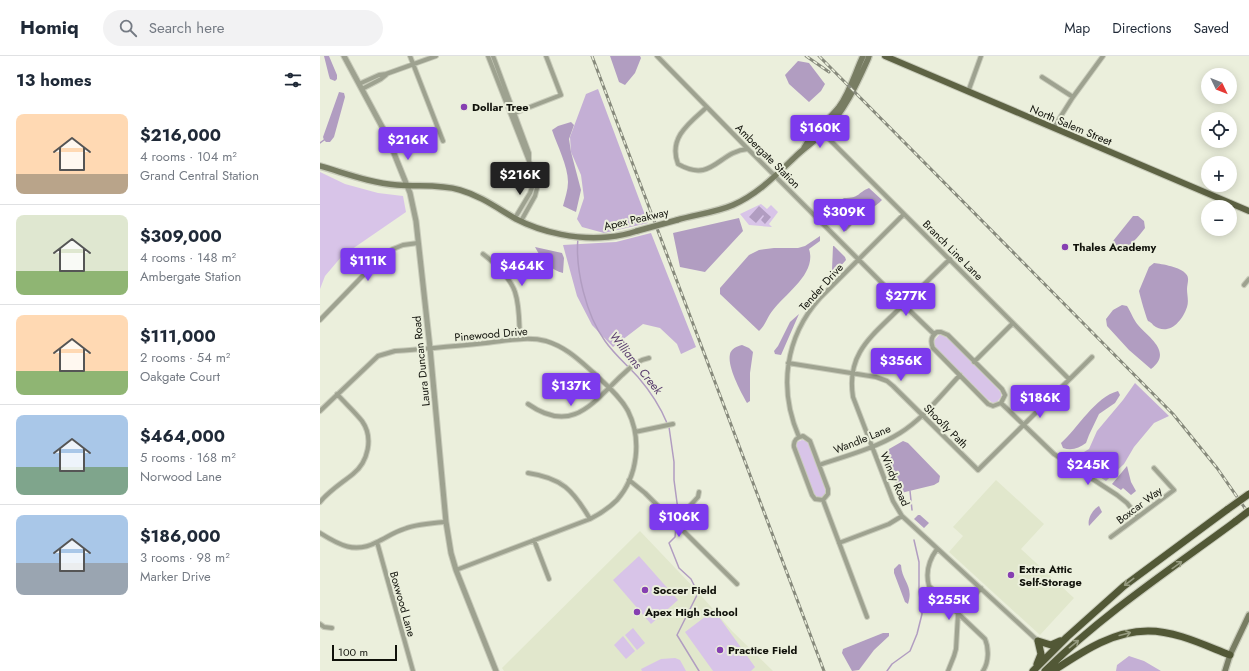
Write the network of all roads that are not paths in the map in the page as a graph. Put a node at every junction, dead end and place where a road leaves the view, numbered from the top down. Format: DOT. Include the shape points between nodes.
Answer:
graph roads {
  1 [pos="344,56"];
  2 [pos="410,56"];
  3 [pos="436,56"];
  4 [pos="488,56"];
  5 [pos="493,56"];
  6 [pos="546,56"];
  7 [pos="657,56"];
  8 [pos="863,56"];
  9 [pos="868,56"];
  10 [pos="885,56"];
  11 [pos="981,56"];
  12 [pos="1103,56"];
  13 [pos="413,64"];
  14 [pos="1042,77"];
  15 [pos="360,86"];
  16 [pos="968,92"];
  17 [pos="1073,97"];
  18 [pos="707,107"];
  19 [pos="512,114"];
  20 [pos="1054,127"];
  21 [pos="824,133"];
  22 [pos="443,141"];
  23 [pos="804,148"];
  24 [pos="748,149"];
  25 [pos="320,166"];
  26 [pos="776,176"];
  27 [pos="408,185"];
  28 [pos="1249,211"];
  29 [pos="904,214"];
  30 [pos="518,219"];
  31 [pos="418,243"];
  32 [pos="482,254"];
  33 [pos="858,259"];
  34 [pos="950,259"];
  35 [pos="1249,279"];
  36 [pos="1244,285"];
  37 [pos="900,301"];
  38 [pos="907,301"];
  39 [pos="900,308"];
  40 [pos="907,308"];
  41 [pos="320,320"];
  42 [pos="1013,323"];
  43 [pos="934,334"];
  44 [pos="520,339"];
  45 [pos="430,348"];
  46 [pos="1092,357"];
  47 [pos="649,358"];
  48 [pos="974,362"];
  49 [pos="788,363"];
  50 [pos="852,374"];
  51 [pos="960,375"];
  52 [pos="1069,379"];
  53 [pos="610,387"];
  54 [pos="337,394"];
  55 [pos="1001,403"];
  56 [pos="528,404"];
  57 [pos="320,411"];
  58 [pos="922,414"];
  59 [pos="673,424"];
  60 [pos="1023,425"];
  61 [pos="635,432"];
  62 [pos="799,437"];
  63 [pos="872,446"];
  64 [pos="819,465"];
  65 [pos="1154,468"];
  66 [pos="528,473"];
  67 [pos="629,480"];
  68 [pos="699,492"];
  69 [pos="1249,494"];
  70 [pos="823,500"];
  71 [pos="320,502"];
  72 [pos="1249,511"];
  73 [pos="902,516"];
  74 [pos="1138,517"];
  75 [pos="590,519"];
  76 [pos="446,522"];
  77 [pos="675,522"];
  78 [pos="320,533"];
  79 [pos="1111,537"];
  80 [pos="534,540"];
  81 [pos="377,542"];
  82 [pos="839,543"];
  83 [pos="937,549"];
  84 [pos="456,570"];
  85 [pos="549,579"];
  86 [pos="737,584"];
  87 [pos="981,588"];
  88 [pos="958,614"];
  89 [pos="1249,615"];
  90 [pos="867,617"];
  91 [pos="320,624"];
  92 [pos="332,628"];
  93 [pos="1067,636"];
  94 [pos="1038,641"];
  95 [pos="1230,655"];
  96 [pos="413,671"];
  97 [pos="496,671"];
  98 [pos="948,671"];
  99 [pos="983,671"];
  100 [pos="1033,671"];
  101 [pos="1045,671"];
  102 [pos="1053,671"];
  103 [pos="1225,671"];
  1 -- 15 [label="street, Laura Duncan Road"];
  2 -- 13 [label="street"];
  3 -- 13 [label="street"];
  4 -- 19 [label="street"];
  5 -- 19 [label="street"];
  6 -- 19 [label="street" via="561,95"];
  7 -- 18 [label="street, Ambergate Station"];
  8 -- 23 [label="main road, Apex Peakway" via="840,105 808,140"];
  9 -- 21 [label="main road, Apex Peakway" via="854,91"];
  10 -- 16 [label="main road, North Salem Street"];
  11 -- 16 [label="street"];
  12 -- 17 [label="street"];
  13 -- 15 [label="street"];
  13 -- 22 [label="street"];
  14 -- 17 [label="street"];
  15 -- 27 [label="street, Laura Duncan Road" via="387,136"];
  16 -- 20 [label="main road, North Salem Street"];
  17 -- 20 [label="street"];
  18 -- 24 [label="street, Ambergate Station"];
  18 -- 24 [label="street" via="678,137 674,152 678,164 691,171 702,170 738,150"];
  19 -- 30 [label="street" via="538,184 533,201"];
  20 -- 28 [label="main road, North Salem Street"];
  21 -- 23 [label="main road, Apex Peakway"];
  21 -- 29 [label="street, Branch Line Lane"];
  23 -- 26 [label="main road, Apex Peakway"];
  24 -- 26 [label="street, Ambergate Station"];
  25 -- 27 [label="main road, Apex Peakway" via="379,182"];
  26 -- 30 [label="main road, Apex Peakway, bridge" via="757,192 732,205 613,237 588,238 549,232"];
  26 -- 33 [label="street, Ambergate Station"];
  27 -- 30 [label="main road, Apex Peakway" via="439,186 468,192"];
  27 -- 31 [label="street, Laura Duncan Road" via="415,212"];
  29 -- 33 [label="street, Tender Drive"];
  29 -- 34 [label="street, Branch Line Lane"];
  31 -- 41 [label="street" via="403,245 380,258"];
  31 -- 45 [label="street, Laura Duncan Road"];
  32 -- 44 [label="street" via="513,287"];
  33 -- 37 [label="street, Ambergate Station"];
  33 -- 49 [label="street, Tender Drive" via="809,311 796,334"];
  34 -- 38 [label="street"];
  34 -- 42 [label="street, Branch Line Lane"];
  35 -- 36 [label="street"];
  37 -- 38 [label="street"];
  37 -- 39 [label="street"];
  38 -- 40 [label="street"];
  39 -- 40 [label="street"];
  39 -- 50 [label="street, Windy Road" via="864,345 856,359"];
  40 -- 43 [label="street"];
  42 -- 48 [label="street"];
  42 -- 52 [label="street, Branch Line Lane"];
  43 -- 48 [label="street" via="941,332 948,335"];
  43 -- 51 [label="street" via="931,338 933,348"];
  44 -- 45 [label="street, Pinewood Drive"];
  44 -- 53 [label="street, Pinewood Drive" via="545,341 574,354"];
  45 -- 54 [label="street, Pinewood Drive" via="395,351 378,356"];
  45 -- 76 [label="street, Laura Duncan Road"];
  46 -- 52 [label="street"];
  47 -- 53 [label="street" via="640,360"];
  48 -- 55 [label="street" via="1002,389 1005,395"];
  49 -- 50 [label="street, Shoofly Path"];
  49 -- 62 [label="street, Tender Drive" via="787,392"];
  50 -- 58 [label="street, Shoofly Path" via="887,381"];
  50 -- 63 [label="street, Windy Road" via="853,397"];
  51 -- 55 [label="street" via="988,404 993,406"];
  51 -- 58 [label="street, Wandle Lane"];
  52 -- 60 [label="street"];
  53 -- 56 [label="street" via="588,408 568,416 550,416"];
  53 -- 61 [label="street, Pinewood Drive" via="627,410"];
  54 -- 57 [label="street, Pinewood Drive"];
  54 -- 71 [label="street" via="366,428 369,438 368,449 358,469"];
  55 -- 60 [label="street"];
  58 -- 60 [label="street, Shoofly Path" via="978,470"];
  58 -- 63 [label="street, Wandle Lane" via="899,434"];
  59 -- 61 [label="street"];
  60 -- 74 [label="street" via="1054,454 1122,499"];
  61 -- 67 [label="street, Pinewood Drive" via="636,457"];
  62 -- 64 [label="street, Tender Drive" via="806,437 810,441"];
  62 -- 70 [label="street, Tender Drive" via="794,447 803,472 812,495 815,499"];
  63 -- 64 [label="street, Wandle Lane"];
  63 -- 73 [label="street, Windy Road" via="893,501"];
  64 -- 70 [label="street, Tender Drive" via="828,489 828,494"];
  65 -- 74 [label="street, Boxcar Way" via="1174,490"];
  66 -- 75 [label="street" via="548,477 569,490 579,500"];
  67 -- 75 [label="street, Pinewood Drive" via="612,504"];
  67 -- 77 [label="street"];
  68 -- 77 [label="street" via="698,497"];
  69 -- 93 [label="highway, one-way, bridge" via="1124,586"];
  70 -- 82 [label="street, Tender Drive"];
  101 -- 72 [label="highway, one-way, bridge" via="1068,648 1127,601"];
  73 -- 82 [label="street" via="889,524"];
  73 -- 83 [label="street, Windy Road"];
  74 -- 79 [label="street, Boxcar Way"];
  75 -- 80 [label="street, Pinewood Drive"];
  76 -- 81 [label="street" via="406,528"];
  76 -- 84 [label="street, Laura Duncan Road"];
  77 -- 86 [label="street"];
  78 -- 81 [label="street" via="337,544 352,548 367,547"];
  80 -- 84 [label="street, Pinewood Drive"];
  80 -- 85 [label="street"];
  81 -- 96 [label="street, Boxwood Lane"];
  82 -- 90 [label="street, Tender Drive"];
  83 -- 87 [label="street, Windy Road"];
  83 -- 88 [label="street" via="931,557 927,577 930,588"];
  84 -- 97 [label="street, Laura Duncan Road"];
  87 -- 88 [label="street"];
  87 -- 94 [label="street, Windy Road"];
  88 -- 98 [label="street" via="956,649"];
  88 -- 99 [label="street" via="985,639 988,646 987,665"];
  89 -- 95 [label="main road"];
  91 -- 92 [label="street"];
  93 -- 94 [label="highway" via="1053,645"];
  93 -- 100 [label="highway"];
  94 -- 100 [label="highway" via="1041,654"];
  102 -- 95 [label="highway, one-way" via="1103,641 1133,632 1166,633"];
  95 -- 103 [label="main road"];
}
